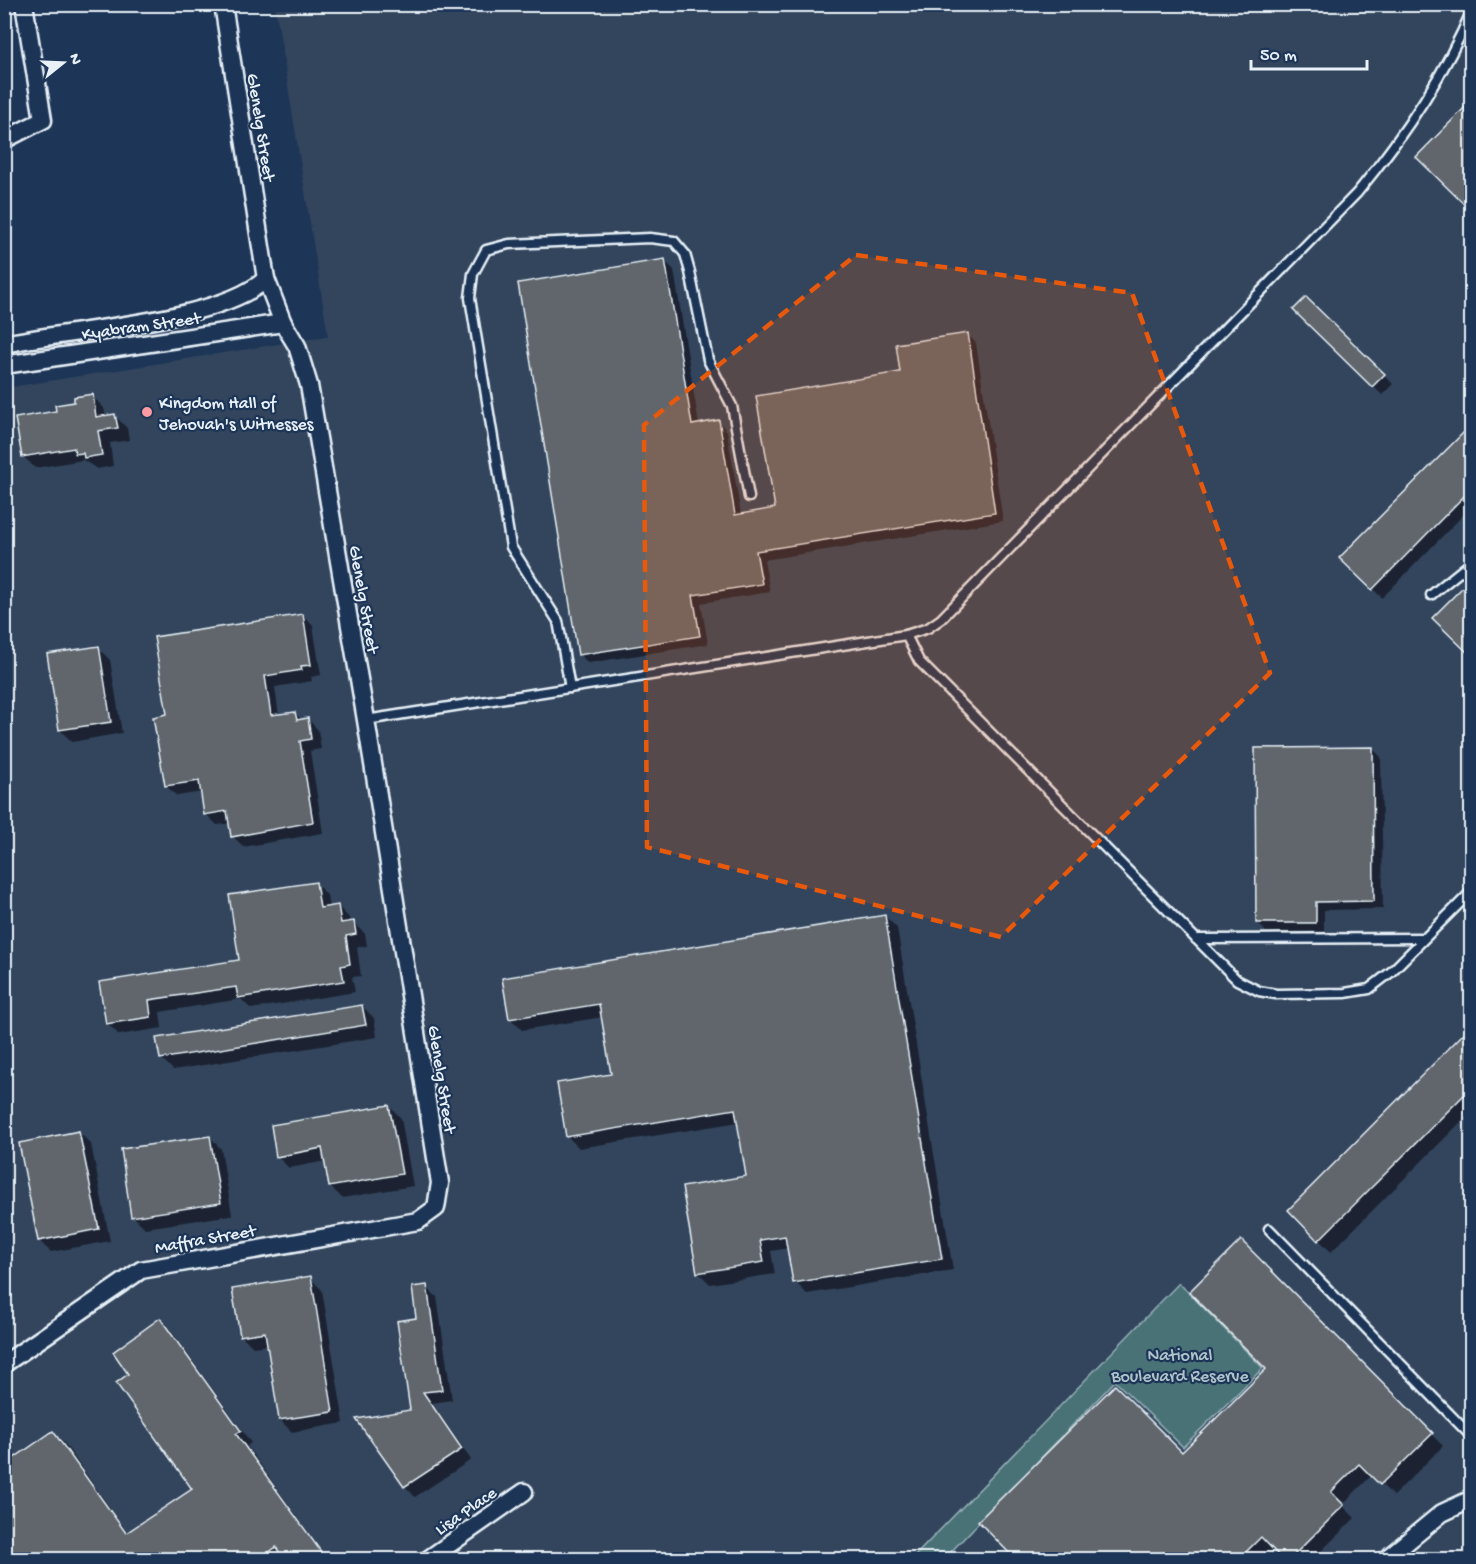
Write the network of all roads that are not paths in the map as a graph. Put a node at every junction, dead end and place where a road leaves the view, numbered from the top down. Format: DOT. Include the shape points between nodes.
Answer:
graph roads {
  1 [pos="24,4"];
  2 [pos="223,4"];
  3 [pos="1472,10"];
  4 [pos="4,140"];
  5 [pos="266,279"];
  6 [pos="283,323"];
  7 [pos="4,344"];
  8 [pos="4,366"];
  9 [pos="749,497"];
  10 [pos="1472,562"];
  11 [pos="1431,595"];
  12 [pos="906,635"];
  13 [pos="570,688"];
  14 [pos="366,720"];
  15 [pos="1472,891"];
  16 [pos="1424,938"];
  17 [pos="1196,939"];
  18 [pos="436,1208"];
  19 [pos="1269,1229"];
  20 [pos="4,1364"];
  21 [pos="1472,1437"];
  22 [pos="524,1492"];
  23 [pos="1472,1499"];
  24 [pos="427,1560"];
  25 [pos="1385,1560"];
  1 -- 4 [label="street" via="43,120"];
  2 -- 5 [label="street, Glenelg Street"];
  3 -- 12 [label="lane" via="1441,72 1393,147 1357,193 941,619"];
  5 -- 6 [label="street, Glenelg Street"];
  5 -- 7 [label="street, Kyabram Street" via="242,296 194,310"];
  6 -- 8 [label="street, Kyabram Street"];
  6 -- 14 [label="street, Glenelg Street" via="297,346 309,385"];
  9 -- 13 [label="lane" via="732,406 708,360 685,254 674,241 657,238 509,244 486,250 473,274 470,298 511,547 558,621"];
  10 -- 11 [label="lane"];
  12 -- 13 [label="lane"];
  12 -- 17 [label="lane" via="919,661"];
  13 -- 14 [label="lane"];
  14 -- 18 [label="street, Glenelg Street" via="441,1184"];
  15 -- 16 [label="lane"];
  16 -- 17 [label="lane"];
  16 -- 17 [label="lane" via="1369,989 1276,994 1259,992 1237,980"];
  18 -- 20 [label="street, Maffra Street" via="418,1221 141,1270"];
  19 -- 21 [label="lane"];
  22 -- 24 [label="street, Lisa Place"];
  23 -- 25 [label="street" via="1442,1513"];
}
